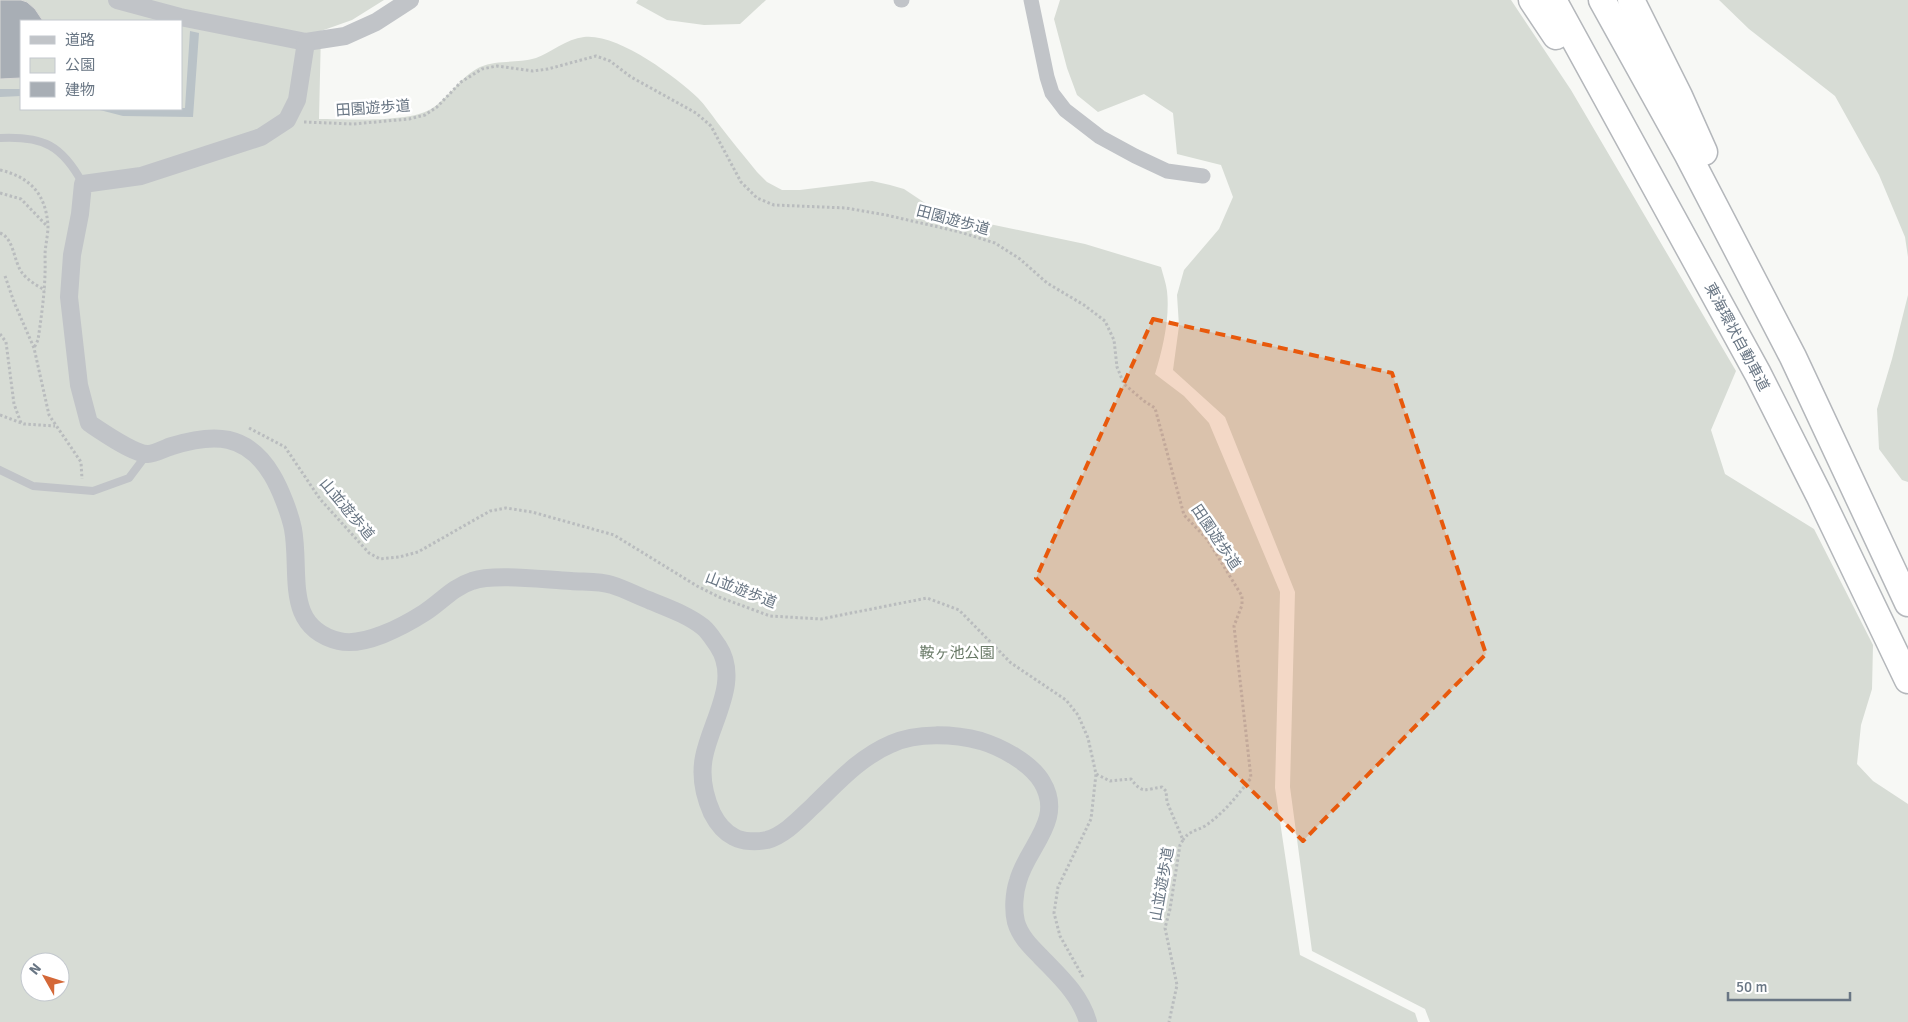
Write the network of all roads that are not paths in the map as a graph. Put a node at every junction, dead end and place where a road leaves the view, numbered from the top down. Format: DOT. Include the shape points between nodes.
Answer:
graph roads {
  1 [pos="117,0"];
  2 [pos="410,0"];
  3 [pos="1032,0"];
  4 [pos="1532,0"];
  5 [pos="1553,0"];
  6 [pos="1602,0"];
  7 [pos="1630,0"];
  8 [pos="306,42"];
  9 [pos="0,138"];
  10 [pos="1203,176"];
  11 [pos="1650,178"];
  12 [pos="83,184"];
  13 [pos="1793,357"];
  14 [pos="147,454"];
  15 [pos="0,470"];
  16 [pos="1908,603"];
  17 [pos="1908,680"];
  18 [pos="1088,1022"];
  1 -- 8 [label="street" via="180,17"];
  2 -- 8 [label="street" via="376,22 345,36"];
  3 -- 10 [label="street" via="1047,77 1052,93 1065,110 1100,137 1135,156 1167,171"];
  4 -- 11 [label="highway"];
  5 -- 11 [label="highway, 東海環状自動車道"];
  6 -- 13 [label="highway" via="1688,155"];
  7 -- 13 [label="highway" via="1680,96"];
  8 -- 12 [label="street" via="298,100 287,120 261,137 141,176"];
  9 -- 12 [label="lane" via="34,139 52,146 69,161"];
  11 -- 17 [label="highway, 東海環状自動車道" via="1758,374"];
  12 -- 14 [label="street" via="69,297 79,385 89,423 119,442"];
  13 -- 16 [label="highway"];
  14 -- 15 [label="lane" via="129,478 93,491 33,486"];
  14 -- 18 [label="street" via="210,437 239,442 256,455 272,475 293,528 300,609 306,623 333,640 350,643 374,638 423,614 473,580 507,578 609,583 684,615 706,629 724,657 727,683 704,756 702,784 716,823 731,836 745,841 766,840 784,831 864,759 890,744 911,737 942,736 976,740 1002,748 1042,781 1049,802 1049,819 1018,878 1014,901 1016,923 1025,940 1076,996"];
}
